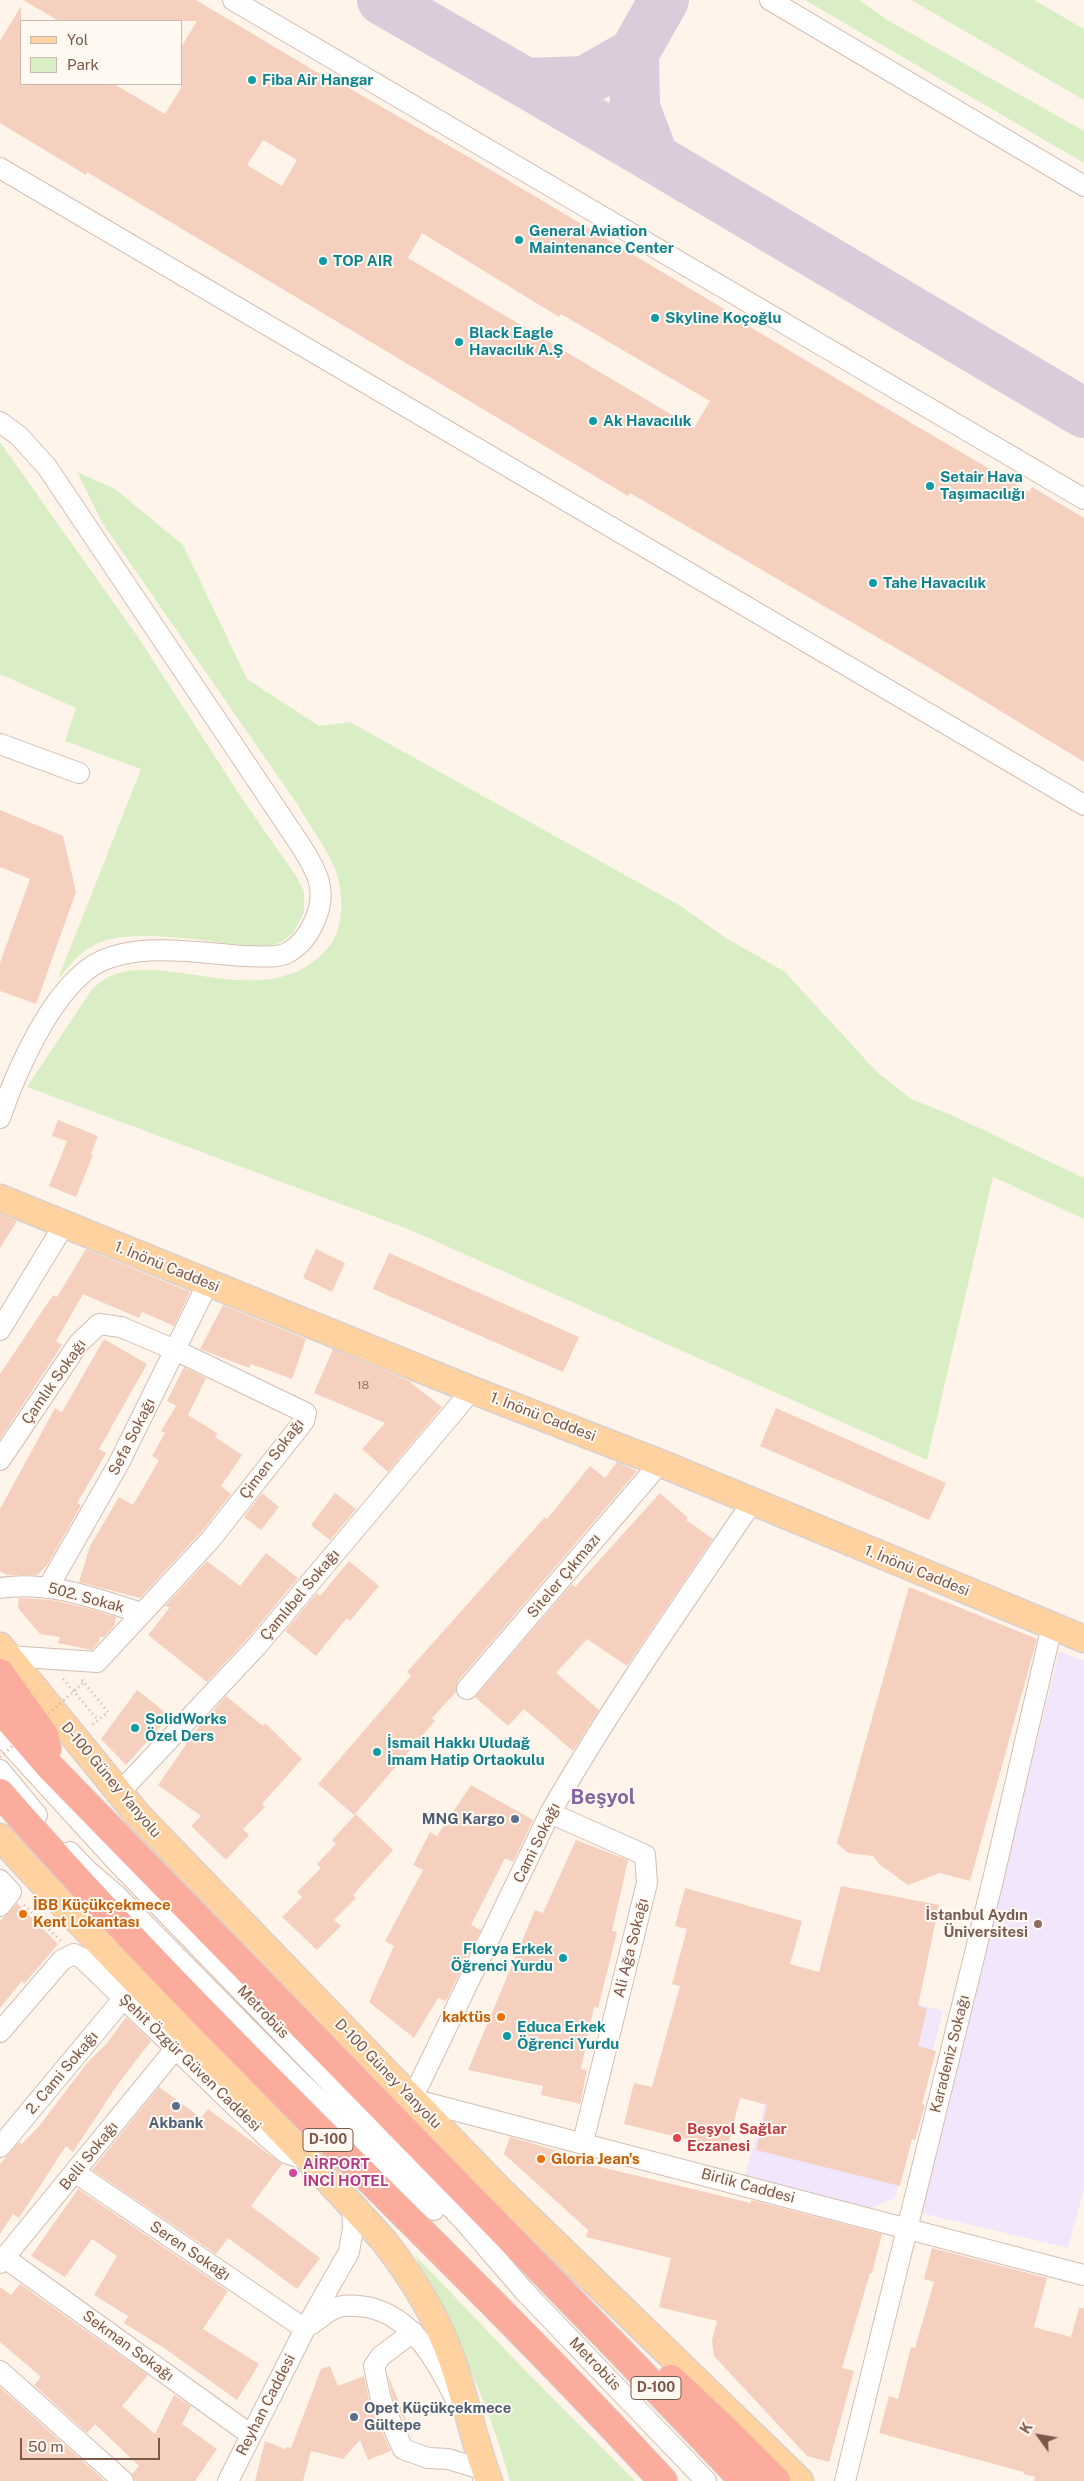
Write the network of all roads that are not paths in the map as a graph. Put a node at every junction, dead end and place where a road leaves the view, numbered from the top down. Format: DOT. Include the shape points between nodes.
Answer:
graph roads {
  1 [pos="233,0"];
  2 [pos="770,0"];
  3 [pos="0,168"];
  4 [pos="1084,186"];
  5 [pos="0,422"];
  6 [pos="1084,499"];
  7 [pos="0,744"];
  8 [pos="79,773"];
  9 [pos="1084,805"];
  10 [pos="0,1118"];
  11 [pos="0,1198"];
  12 [pos="64,1225"];
  13 [pos="208,1283"];
  14 [pos="0,1330"];
  15 [pos="175,1350"];
  16 [pos="472,1390"];
  17 [pos="0,1460"];
  18 [pos="660,1463"];
  19 [pos="753,1501"];
  20 [pos="49,1586"];
  21 [pos="0,1588"];
  22 [pos="142,1612"];
  23 [pos="1052,1626"];
  24 [pos="1084,1639"];
  25 [pos="3,1658"];
  26 [pos="468,1689"];
  27 [pos="0,1709"];
  28 [pos="0,1734"];
  29 [pos="51,1768"];
  30 [pos="0,1770"];
  31 [pos="119,1793"];
  32 [pos="0,1794"];
  33 [pos="550,1813"];
  34 [pos="0,1837"];
  35 [pos="124,1999"];
  36 [pos="0,2032"];
  37 [pos="176,2048"];
  38 [pos="412,2098"];
  39 [pos="583,2142"];
  40 [pos="0,2147"];
  41 [pos="312,2162"];
  42 [pos="76,2173"];
  43 [pos="352,2205"];
  44 [pos="906,2228"];
  45 [pos="2,2260"];
  46 [pos="1084,2275"];
  47 [pos="524,2292"];
  48 [pos="566,2296"];
  49 [pos="305,2329"];
  50 [pos="413,2332"];
  51 [pos="0,2371"];
  52 [pos="472,2432"];
  53 [pos="251,2435"];
  54 [pos="485,2477"];
  55 [pos="123,2481"];
  56 [pos="228,2481"];
  57 [pos="663,2481"];
  58 [pos="706,2481"];
  59 [pos="744,2481"];
  60 [pos="776,2481"];
  61 [pos="800,2481"];
  62 [pos="845,2481"];
  1 -- 6 [label="street"];
  2 -- 4 [label="street"];
  3 -- 9 [label="street"];
  5 -- 10 [label="street" via="20,436 46,467 301,846 319,879 322,905 309,934 288,953 260,957 180,950 134,951 88,969 63,995 32,1043"];
  7 -- 8 [label="street"];
  11 -- 12 [label="main road, 1. İnönü Caddesi"];
  12 -- 13 [label="main road, 1. İnönü Caddesi"];
  12 -- 14 [label="street"];
  13 -- 15 [label="street, Sefa Sokağı"];
  13 -- 16 [label="main road, 1. İnönü Caddesi"];
  15 -- 17 [label="street, Çamlık Sokağı" via="121,1327 99,1324 79,1343"];
  15 -- 20 [label="street, Sefa Sokağı" via="119,1463"];
  15 -- 22 [label="street, Çimen Sokağı" via="306,1413 304,1421 212,1539"];
  16 -- 18 [label="main road, 1. İnönü Caddesi"];
  16 -- 31 [label="street, Çamlıbel Sokağı" via="257,1646"];
  18 -- 19 [label="main road, 1. İnönü Caddesi"];
  18 -- 26 [label="street, Siteler Çıkmazı"];
  19 -- 23 [label="main road, 1. İnönü Caddesi"];
  19 -- 33 [label="street, Cami Sokağı" via="628,1684"];
  20 -- 21 [label="street, 502. Sokak"];
  20 -- 22 [label="street, 502. Sokak"];
  22 -- 25 [label="street" via="97,1662"];
  23 -- 24 [label="main road, 1. İnönü Caddesi"];
  23 -- 44 [label="street, Karadeniz Sokağı"];
  25 -- 29 [label="highway" via="44,1735"];
  25 -- 31 [label="main road, D-100 Güney Yanyolu" via="76,1739"];
  27 -- 29 [label="highway, D-100"];
  28 -- 47 [label="street, Metrobüs" via="116,1861 462,2220"];
  29 -- 48 [label="highway, D-100"];
  30 -- 47 [label="street, Metrobüs" via="87,1870 115,1894 296,2078"];
  31 -- 38 [label="main road, D-100 Güney Yanyolu"];
  32 -- 57 [label="highway, D-100" via="92,1897 596,2408"];
  33 -- 38 [label="street, Cami Sokağı"];
  33 -- 39 [label="street, Ali Ağa Sokağı" via="645,1855 647,1883"];
  34 -- 41 [label="main road" via="56,1900"];
  35 -- 36 [label="street, Şehit Özgür Güven Caddesi" via="74,1954 62,1960"];
  35 -- 37 [label="street, Şehit Özgür Güven Caddesi"];
  35 -- 40 [label="street, 2. Cami Sokağı"];
  37 -- 41 [label="street, Şehit Özgür Güven Caddesi" via="286,2153"];
  37 -- 42 [label="street, Belli Sokağı"];
  38 -- 39 [label="street, Birlik Caddesi"];
  38 -- 61 [label="main road, D-100 Güney Yanyolu" via="503,2193"];
  39 -- 44 [label="street, Birlik Caddesi"];
  41 -- 43 [label="main road"];
  42 -- 45 [label="street, Belli Sokağı"];
  42 -- 49 [label="street, Seren Sokağı"];
  43 -- 49 [label="street, Reyhan Caddesi" via="350,2252"];
  43 -- 52 [label="main road" via="406,2270 433,2316 452,2360"];
  44 -- 46 [label="street, Birlik Caddesi"];
  44 -- 62 [label="street, Karadeniz Sokağı"];
  45 -- 53 [label="street, Sekman Sokağı"];
  47 -- 58 [label="street, Metrobüs"];
  48 -- 59 [label="highway, D-100"];
  48 -- 60 [label="highway" via="672,2380"];
  49 -- 50 [label="street" via="336,2308 358,2306 388,2313"];
  49 -- 53 [label="street, Reyhan Caddesi"];
  50 -- 52 [label="street" via="448,2385"];
  50 -- 54 [label="street" via="381,2356 374,2366 381,2400 403,2449 428,2458 448,2458"];
  51 -- 55 [label="street"];
  52 -- 54 [label="main road"];
  53 -- 56 [label="street, Reyhan Caddesi"];
}
